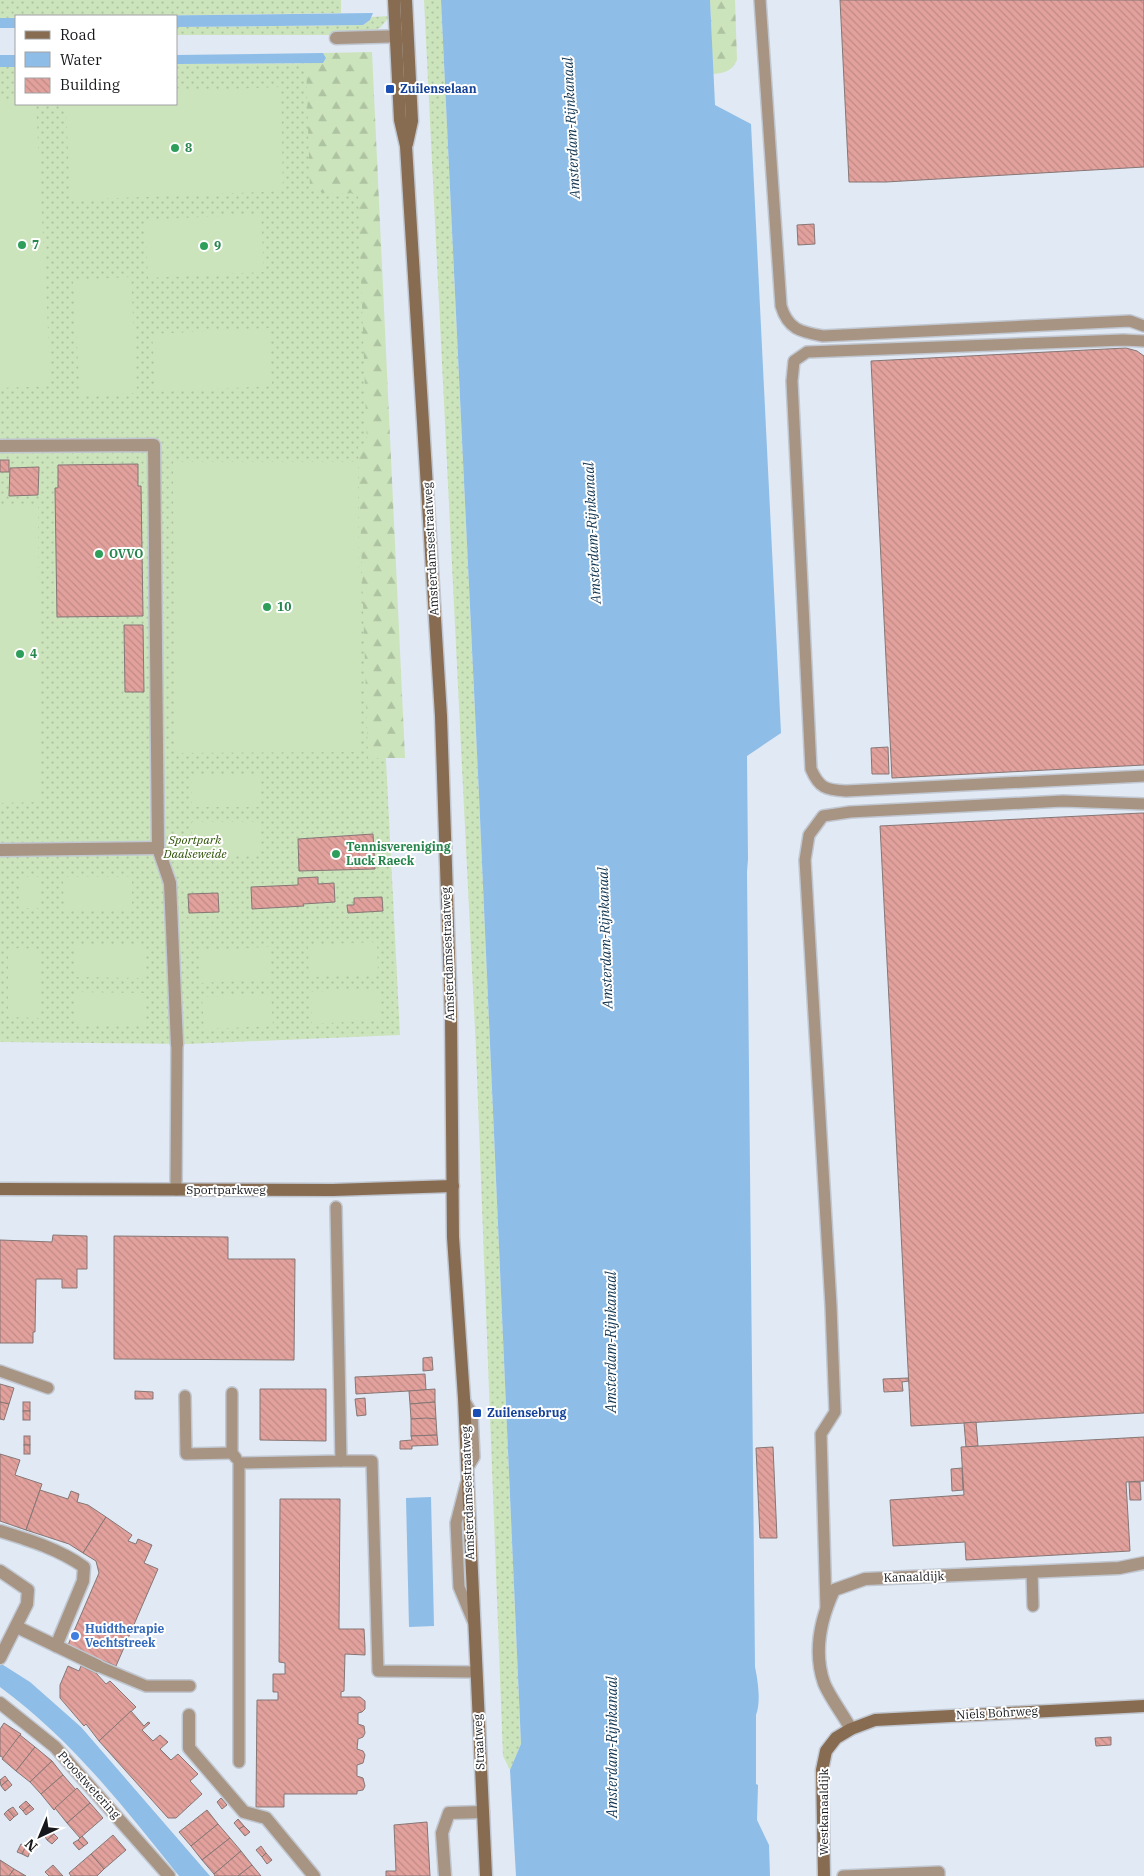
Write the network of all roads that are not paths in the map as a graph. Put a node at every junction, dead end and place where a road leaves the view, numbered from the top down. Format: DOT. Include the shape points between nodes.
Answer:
graph roads {
  1 [pos="394,0"];
  2 [pos="406,0"];
  3 [pos="760,0"];
  4 [pos="402,36"];
  5 [pos="336,38"];
  6 [pos="1144,326"];
  7 [pos="1144,341"];
  8 [pos="0,446"];
  9 [pos="1144,776"];
  10 [pos="1144,804"];
  11 [pos="158,848"];
  12 [pos="0,850"];
  13 [pos="177,1044"];
  14 [pos="453,1186"];
  15 [pos="0,1189"];
  16 [pos="176,1190"];
  17 [pos="336,1207"];
  18 [pos="0,1371"];
  19 [pos="48,1388"];
  20 [pos="232,1394"];
  21 [pos="185,1396"];
  22 [pos="232,1453"];
  23 [pos="342,1461"];
  24 [pos="240,1463"];
  25 [pos="0,1531"];
  26 [pos="1144,1563"];
  27 [pos="0,1571"];
  28 [pos="1032,1572"];
  29 [pos="1033,1606"];
  30 [pos="826,1607"];
  31 [pos="17,1626"];
  32 [pos="56,1646"];
  33 [pos="1,1656"];
  34 [pos="98,1666"];
  35 [pos="476,1672"];
  36 [pos="190,1686"];
  37 [pos="0,1703"];
  38 [pos="1144,1706"];
  39 [pos="189,1715"];
  40 [pos="851,1729"];
  41 [pos="239,1762"];
  42 [pos="483,1812"];
  43 [pos="169,1876"];
  44 [pos="314,1876"];
  45 [pos="445,1876"];
  46 [pos="486,1876"];
  47 [pos="824,1876"];
  48 [pos="843,1876"];
  49 [pos="940,1876"];
  1 -- 4 [label="main road, Amsterdamsestraatweg"];
  2 -- 4 [label="main road, Amsterdamsestraatweg"];
  3 -- 6 [label="lane" via="781,306 785,319 795,328 823,336 1130,321"];
  4 -- 5 [label="street"];
  4 -- 14 [label="main road, Amsterdamsestraatweg" via="412,121 406,146 440,716"];
  7 -- 9 [label="lane" via="807,352 794,361 792,381 812,769 816,780 827,790 846,791"];
  8 -- 11 [label="street" via="154,445"];
  10 -- 30 [label="lane" via="1063,801 823,816 809,835 805,860 835,1412 821,1434"];
  11 -- 12 [label="street"];
  11 -- 13 [label="street" via="170,883"];
  13 -- 16 [label="lane"];
  14 -- 16 [label="main road, Sportparkweg"];
  14 -- 35 [label="main road, Amsterdamsestraatweg"];
  15 -- 16 [label="main road, Sportparkweg"];
  17 -- 23 [label="lane"];
  18 -- 19 [label="lane"];
  20 -- 22 [label="lane"];
  21 -- 22 [label="lane" via="186,1454"];
  22 -- 24 [label="lane"];
  23 -- 24 [label="lane"];
  23 -- 35 [label="lane" via="372,1461 378,1671"];
  24 -- 41 [label="lane"];
  25 -- 32 [label="street" via="70,1556 84,1567 84,1581"];
  26 -- 28 [label="street, Kanaaldijk" via="1119,1568"];
  27 -- 31 [label="street" via="28,1590 27,1604"];
  28 -- 29 [label="lane"];
  28 -- 30 [label="street, Kanaaldijk" via="865,1579 834,1590"];
  30 -- 40 [label="street, Kanaaldijk" via="819,1642 824,1683"];
  31 -- 32 [label="street"];
  31 -- 33 [label="street"];
  32 -- 34 [label="street"];
  34 -- 36 [label="lane" via="146,1686"];
  35 -- 42 [label="main road, Straatweg"];
  37 -- 43 [label="street, Proostwetering" via="54,1747"];
  38 -- 40 [label="main road, Niels Bohrweg" via="875,1720"];
  39 -- 44 [label="street" via="189,1748 244,1812 266,1818"];
  40 -- 47 [label="main road, Westkanaaldijk" via="836,1738 826,1751 822,1770"];
  42 -- 45 [label="street" via="449,1814 442,1833"];
  42 -- 46 [label="main road, Straatweg"];
  48 -- 49 [label="lane" via="939,1872"];
}
